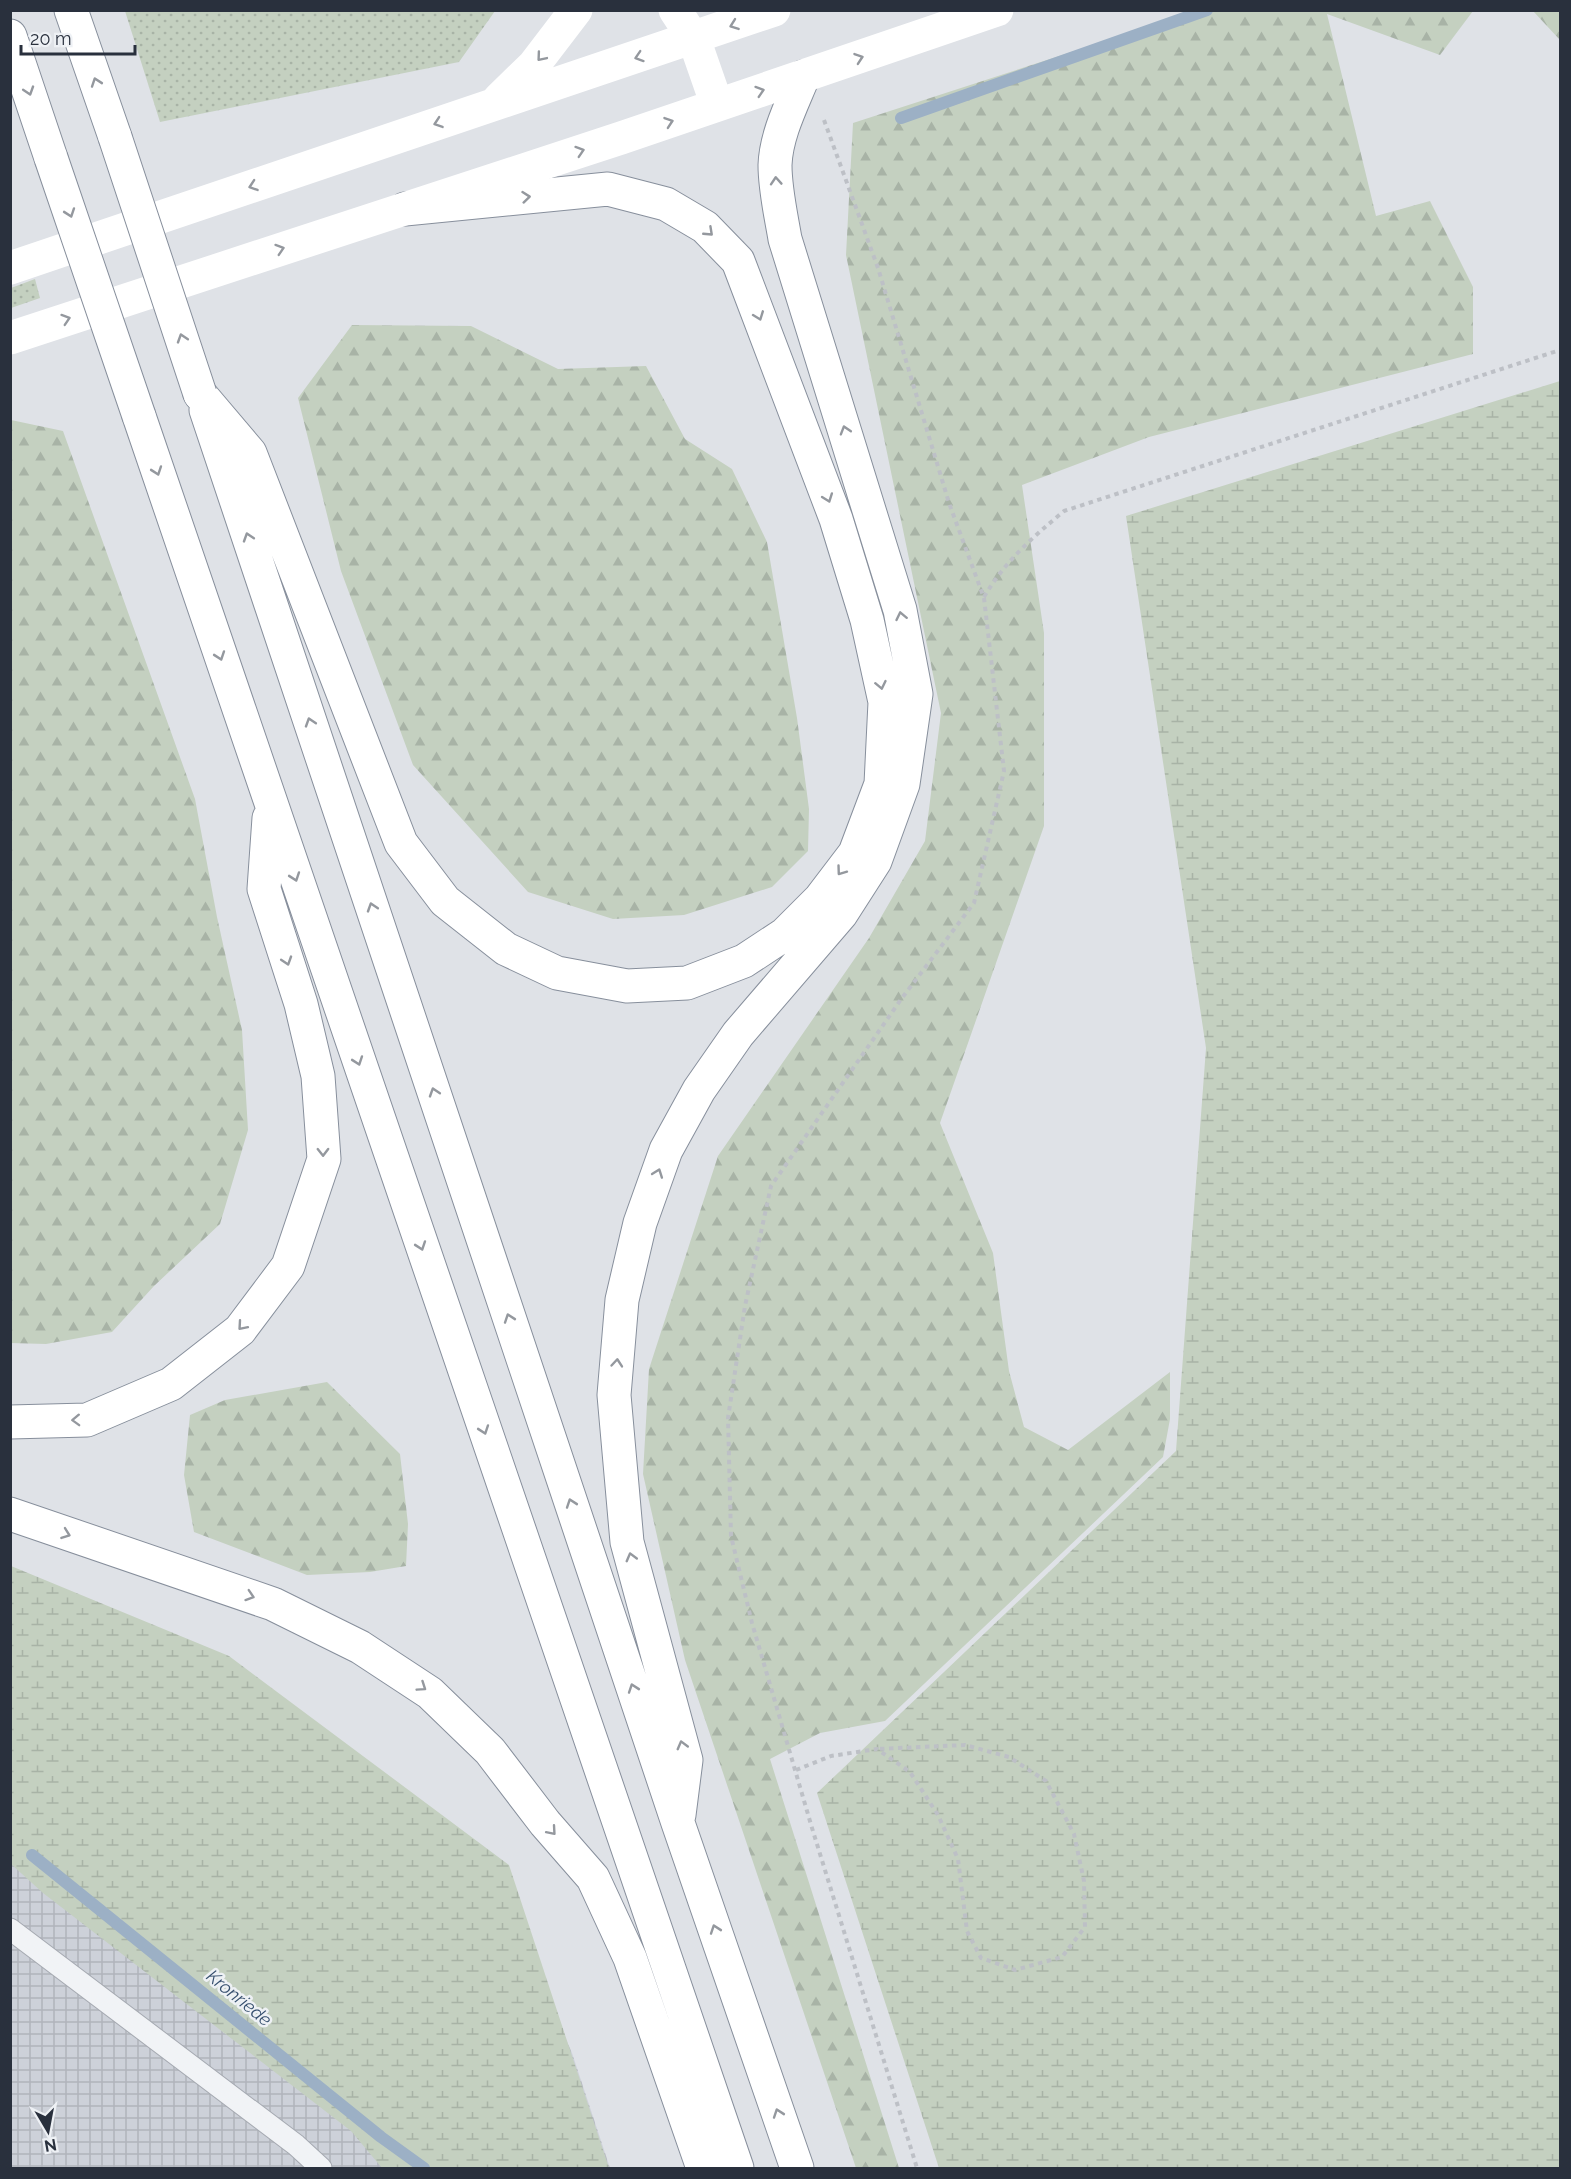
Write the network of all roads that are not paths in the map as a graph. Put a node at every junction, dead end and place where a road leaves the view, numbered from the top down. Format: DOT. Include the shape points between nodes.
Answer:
graph roads {
  1 [pos="71,10"];
  2 [pos="576,10"];
  3 [pos="675,10"];
  4 [pos="774,10"];
  5 [pos="997,10"];
  6 [pos="692,25"];
  7 [pos="10,36"];
  8 [pos="803,77"];
  9 [pos="493,105"];
  10 [pos="717,105"];
  11 [pos="405,209"];
  12 [pos="10,268"];
  13 [pos="10,338"];
  14 [pos="200,394"];
  15 [pos="270,801"];
  16 [pos="10,1422"];
  17 [pos="10,1514"];
  18 [pos="678,1823"];
  19 [pos="10,1929"];
  20 [pos="321,2169"];
  21 [pos="704,2169"];
  22 [pos="736,2169"];
  23 [pos="797,2169"];
  14 -- 1 [label="main road, one-way, bridge"];
  2 -- 9 [label="main road, one-way" via="534,65"];
  3 -- 6 [label="main road"];
  4 -- 6 [label="main road, one-way"];
  8 -- 5 [label="main road, one-way"];
  6 -- 9 [label="main road, one-way"];
  6 -- 10 [label="main road"];
  7 -- 15 [label="main road, one-way, bridge"];
  10 -- 8 [label="main road, one-way"];
  18 -- 8 [label="main road, one-way" via="686,1760 627,1542 614,1395 622,1300 640,1223 662,1160 699,1090 738,1034 841,914 875,861 903,784 916,694 900,610 785,239 775,162 784,123"];
  9 -- 12 [label="main road, one-way"];
  11 -- 10 [label="main road, one-way"];
  13 -- 11 [label="main road, one-way"];
  11 -- 14 [label="main road, one-way" via="609,189 666,204 705,227 738,261 836,519 867,620 885,702 881,784 855,853 820,899 785,934 744,961 687,983 627,986 558,973 506,949 445,901 401,843 250,453"];
  18 -- 14 [label="main road, one-way"];
  15 -- 16 [label="main road, one-way" via="264,889 301,1004 318,1076 324,1159 288,1266 240,1330 171,1384 87,1420"];
  15 -- 22 [label="main road, one-way"];
  17 -- 21 [label="main road, one-way" via="273,1604 360,1647 430,1693 490,1751 593,1878 630,1958"];
  23 -- 18 [label="main road, one-way"];
  19 -- 20 [label="lane" via="296,2145"];
}
